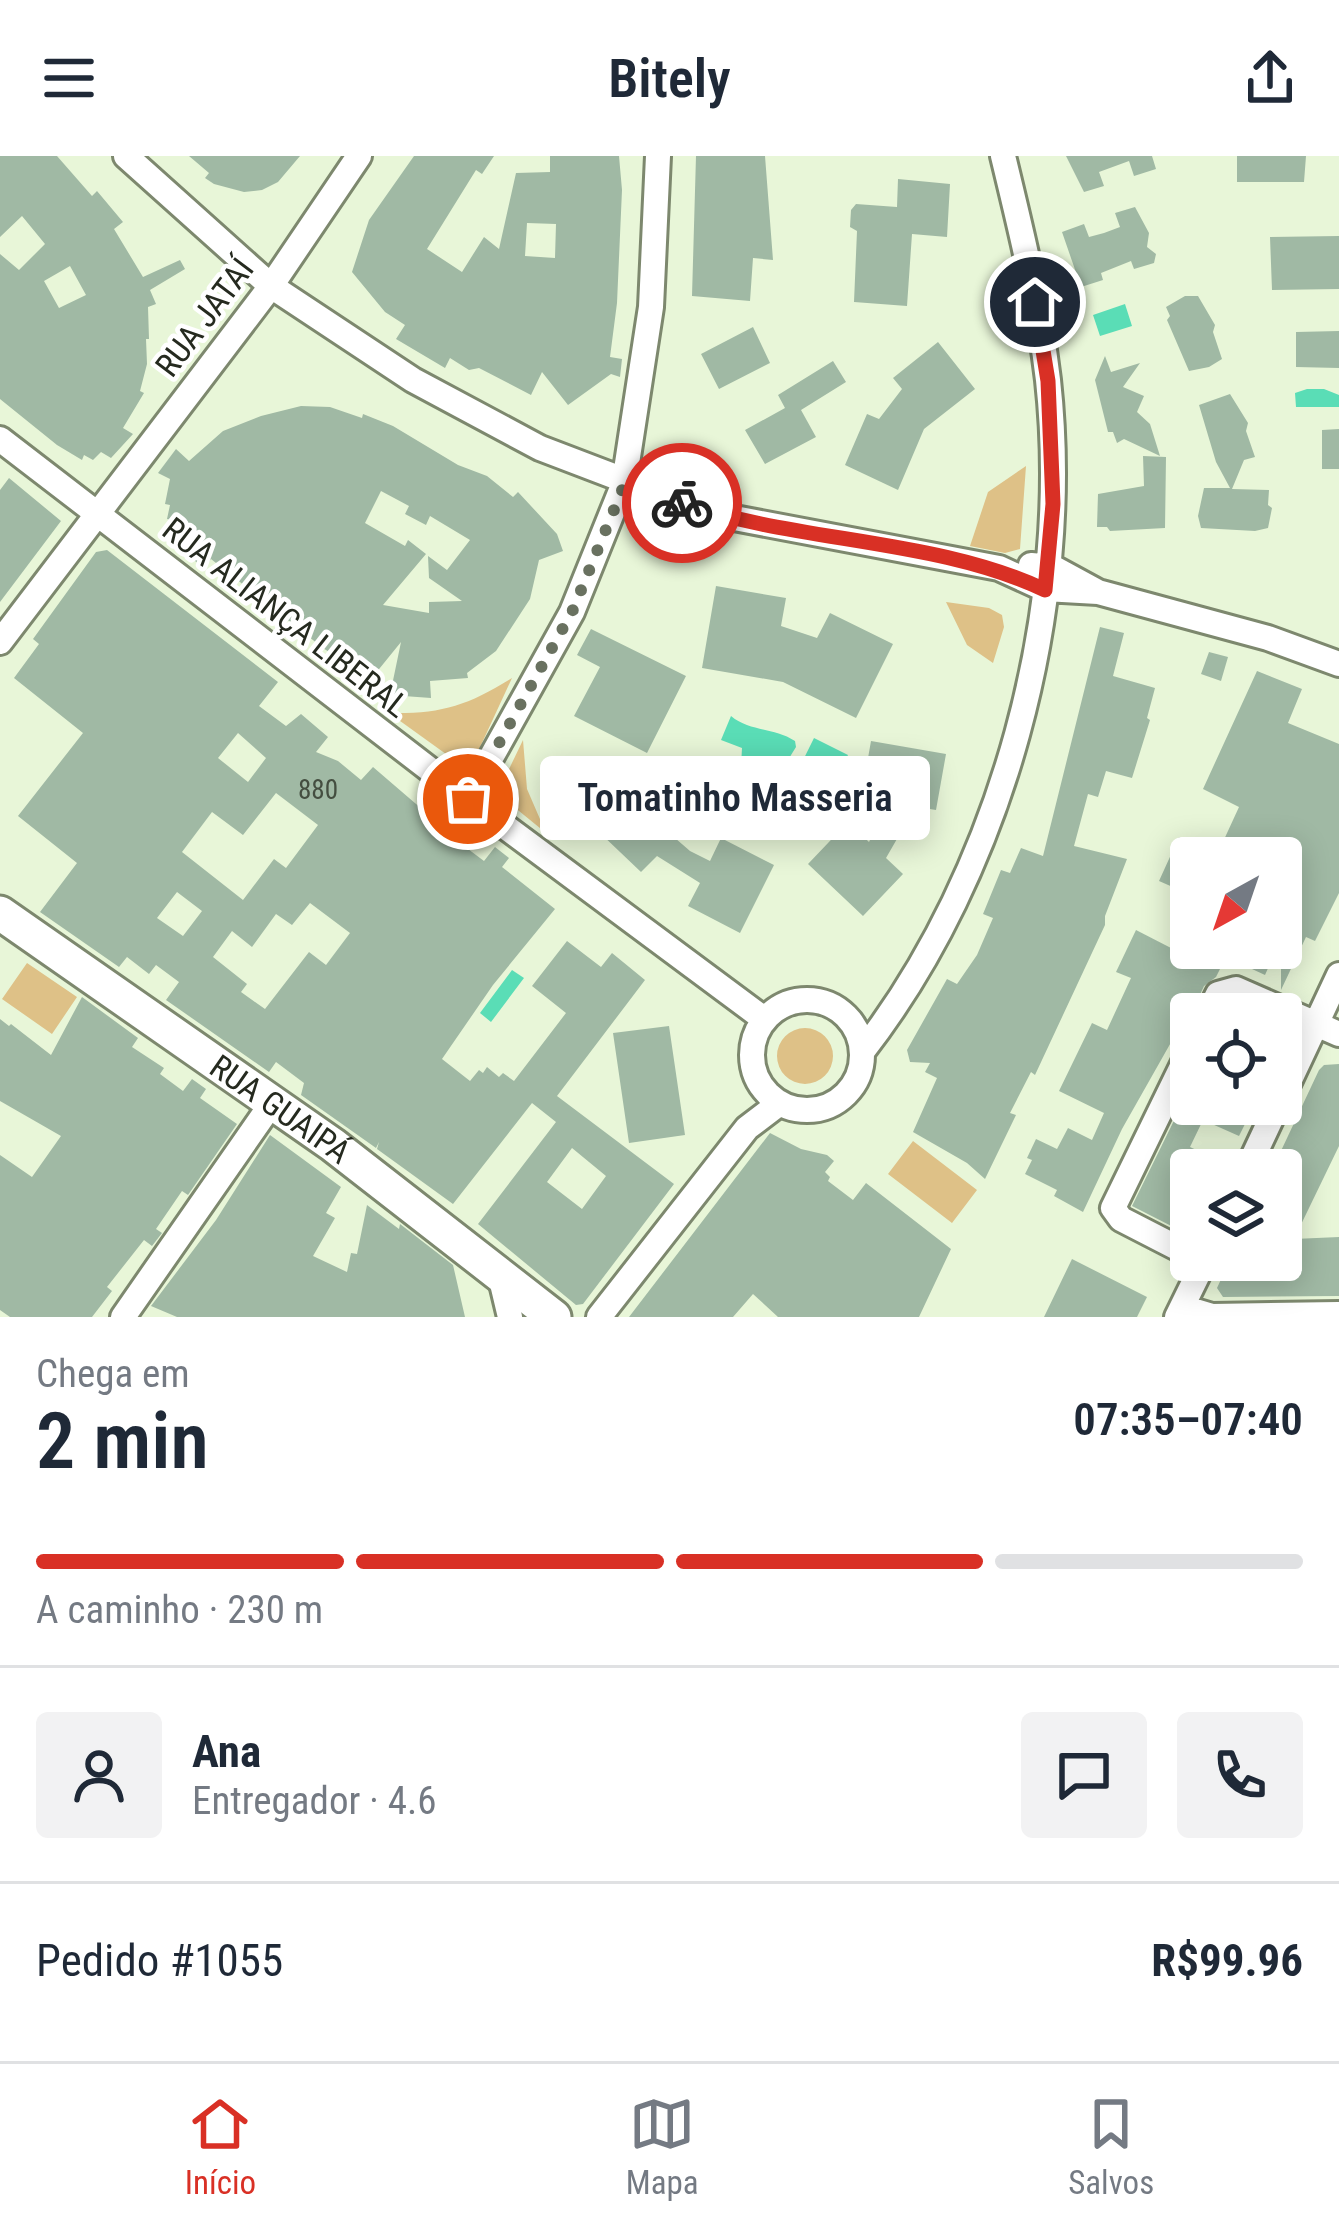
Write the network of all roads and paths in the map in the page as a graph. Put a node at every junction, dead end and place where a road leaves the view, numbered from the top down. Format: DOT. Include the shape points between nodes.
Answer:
graph roads {
  1 [pos="126,156"];
  2 [pos="658,156"];
  3 [pos="1003,156"];
  4 [pos="351,162"];
  5 [pos="271,286"];
  6 [pos="0,439"];
  7 [pos="625,483"];
  8 [pos="96,513"];
  9 [pos="1046,578"];
  10 [pos="0,642"];
  11 [pos="1339,664"];
  12 [pos="468,799"];
  13 [pos="0,913"];
  14 [pos="1339,975"];
  15 [pos="905,992"];
  16 [pos="764,1019"];
  17 [pos="853,1024"];
  18 [pos="1327,1030"];
  19 [pos="862,1052"];
  20 [pos="1302,1068"];
  21 [pos="758,1081"];
  22 [pos="1170,1091"];
  23 [pos="272,1103"];
  24 [pos="780,1103"];
  25 [pos="747,1128"];
  26 [pos="1170,1244"];
  27 [pos="500,1275"];
  28 [pos="1191,1281"];
  29 [pos="1179,1312"];
  30 [pos="1339,1314"];
  31 [pos="131,1315"];
  32 [pos="510,1317"];
  33 [pos="554,1317"];
  34 [pos="599,1317"];
  1 -- 5 [label="street"];
  2 -- 7 [label="street" via="651,307"];
  3 -- 9 [label="street" via="1048,381 1053,504"];
  4 -- 5 [label="street, RUA JATAÍ"];
  5 -- 7 [label="street" via="460,406"];
  5 -- 8 [label="street, RUA JATAÍ"];
  6 -- 8 [label="street, RUA ALIANÇA LIBERAL"];
  7 -- 9 [label="street" via="713,514"];
  7 -- 12 [label="street" via="572,612"];
  8 -- 10 [label="street, RUA JATAÍ"];
  8 -- 12 [label="street, RUA ALIANÇA LIBERAL"];
  9 -- 11 [label="street"];
  9 -- 15 [label="street" via="992,815 961,893"];
  12 -- 16 [label="street, RUA ALIANÇA LIBERAL"];
  13 -- 23 [label="main road, RUA GUAIPÁ"];
  14 -- 18 [label="street"];
  15 -- 17 [label="street"];
  15 -- 19 [label="street"];
  16 -- 17 [label="street" via="809,1000"];
  16 -- 21 [label="street" via="752,1049"];
  17 -- 19 [label="street"];
  18 -- 20 [label="street"];
  19 -- 24 [label="street" via="854,1084 832,1105 803,1110"];
  21 -- 24 [label="street"];
  21 -- 25 [label="street"];
  22 -- 26 [label="street" via="1112,1208"];
  23 -- 27 [label="main road, RUA GUAIPÁ"];
  23 -- 31 [label="street"];
  24 -- 25 [label="street"];
  25 -- 34 [label="street"];
  27 -- 32 [label="street"];
  27 -- 33 [label="main road, RUA GUAIPÁ"];
  28 -- 29 [label="street"];
  29 -- 30 [label="street"];
}
